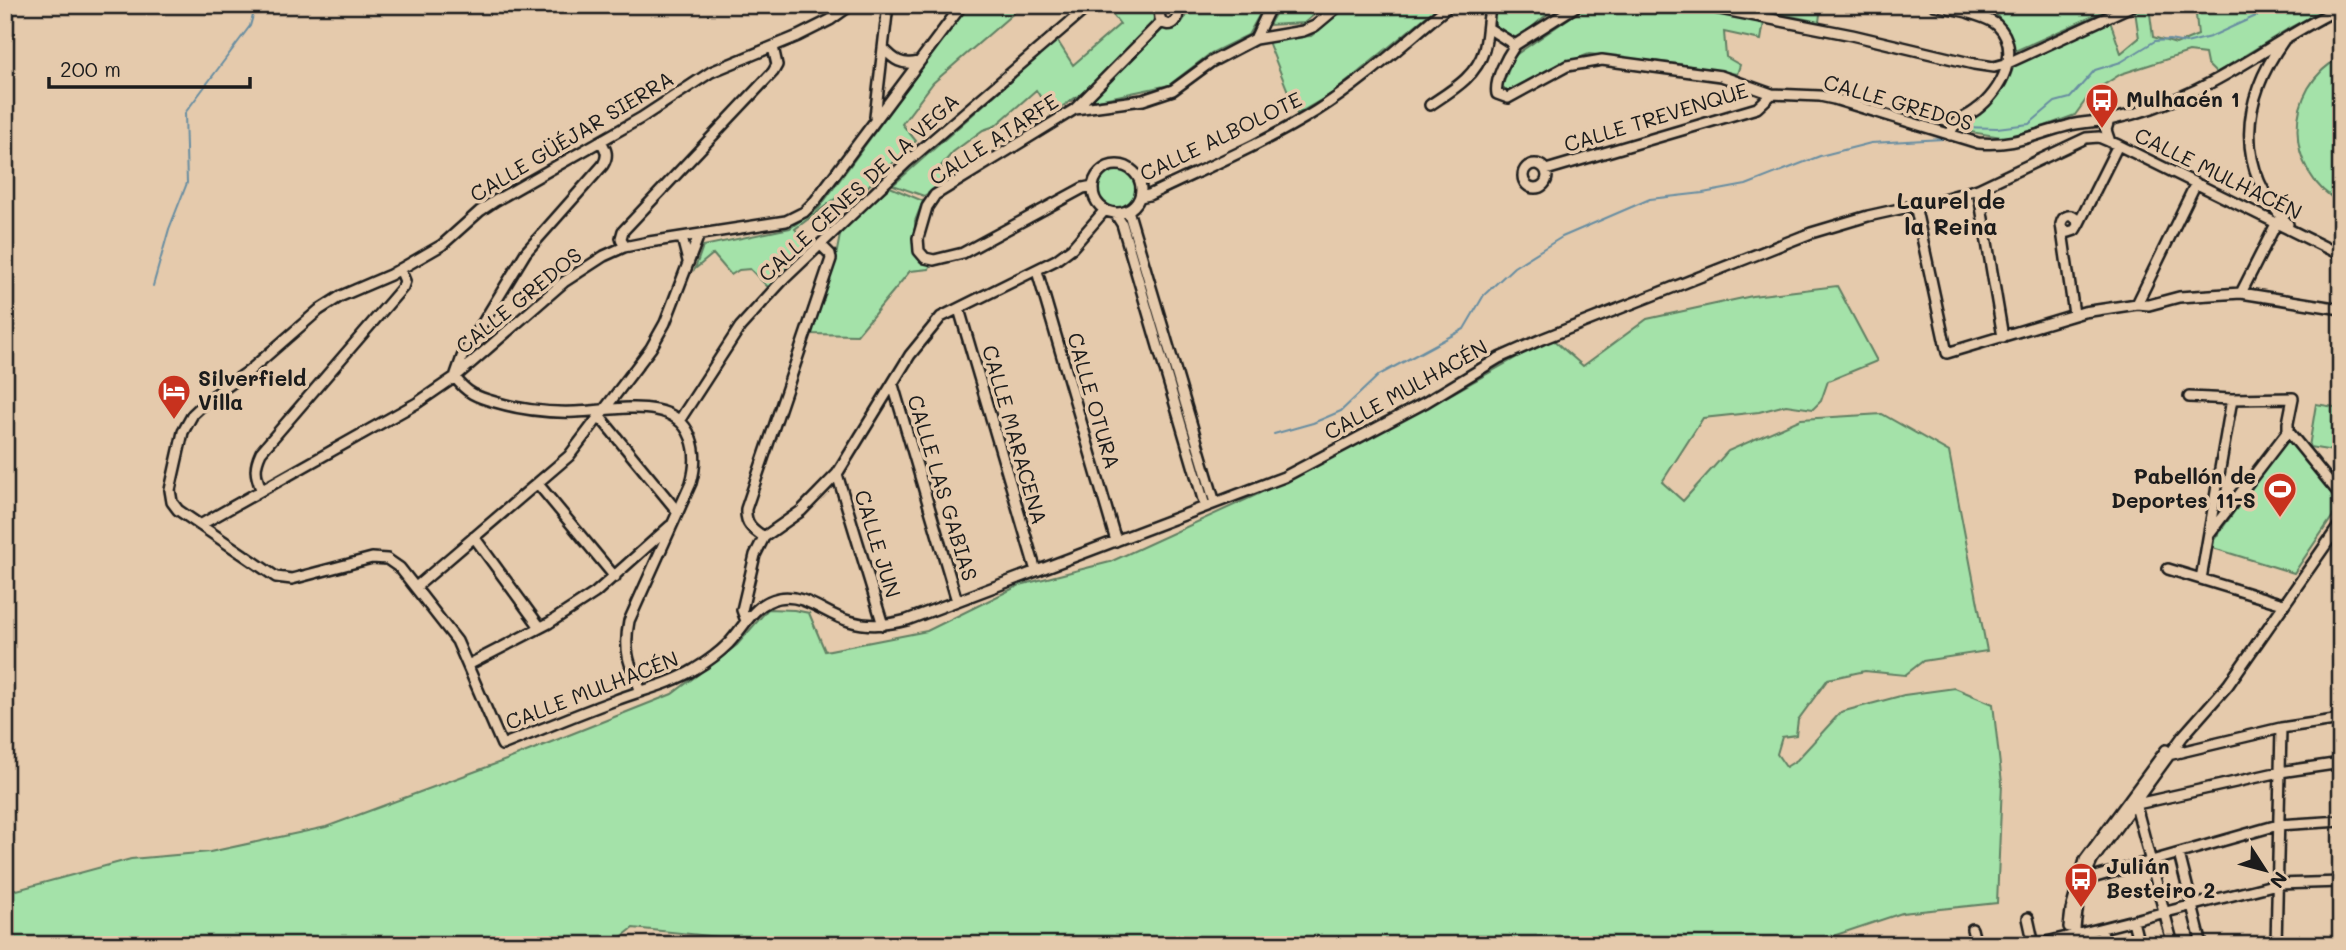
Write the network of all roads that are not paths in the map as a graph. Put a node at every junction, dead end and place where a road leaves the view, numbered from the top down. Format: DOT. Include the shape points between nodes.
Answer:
graph roads {
  1 [pos="850,5"];
  2 [pos="888,5"];
  3 [pos="961,5"];
  4 [pos="1090,5"];
  5 [pos="1166,5"];
  6 [pos="1171,5"];
  7 [pos="1270,5"];
  8 [pos="1340,5"];
  9 [pos="1450,5"];
  10 [pos="1491,5"];
  11 [pos="1578,5"];
  12 [pos="1699,5"];
  13 [pos="1934,5"];
  14 [pos="2134,5"];
  15 [pos="1997,6"];
  16 [pos="2341,8"];
  17 [pos="1967,12"];
  18 [pos="1991,21"];
  19 [pos="1161,22"];
  20 [pos="1488,28"];
  21 [pos="2287,36"];
  22 [pos="1255,39"];
  23 [pos="1515,45"];
  24 [pos="773,47"];
  25 [pos="883,48"];
  26 [pos="918,62"];
  27 [pos="2008,63"];
  28 [pos="1772,94"];
  29 [pos="1430,105"];
  30 [pos="1075,109"];
  31 [pos="875,119"];
  32 [pos="2109,120"];
  33 [pos="1950,135"];
  34 [pos="601,141"];
  35 [pos="2114,143"];
  36 [pos="1546,170"];
  37 [pos="2196,183"];
  38 [pos="1093,186"];
  39 [pos="1978,189"];
  40 [pos="1140,197"];
  41 [pos="1915,205"];
  42 [pos="1128,210"];
  43 [pos="1110,211"];
  44 [pos="2277,222"];
  45 [pos="2293,230"];
  46 [pos="699,236"];
  47 [pos="682,238"];
  48 [pos="821,245"];
  49 [pos="624,247"];
  50 [pos="2341,254"];
  51 [pos="688,261"];
  52 [pos="400,269"];
  53 [pos="1037,271"];
  54 [pos="2241,293"];
  55 [pos="1149,299"];
  56 [pos="2137,304"];
  57 [pos="959,309"];
  58 [pos="2341,309"];
  59 [pos="2074,314"];
  60 [pos="2003,337"];
  61 [pos="455,377"];
  62 [pos="893,386"];
  63 [pos="2189,397"];
  64 [pos="2232,399"];
  65 [pos="602,414"];
  66 [pos="679,421"];
  67 [pos="1186,426"];
  68 [pos="2288,431"];
  69 [pos="837,474"];
  70 [pos="538,484"];
  71 [pos="261,489"];
  72 [pos="2341,496"];
  73 [pos="1215,503"];
  74 [pos="1205,506"];
  75 [pos="678,512"];
  76 [pos="673,523"];
  77 [pos="2341,523"];
  78 [pos="200,526"];
  79 [pos="2209,534"];
  80 [pos="474,537"];
  81 [pos="764,537"];
  82 [pos="1116,541"];
  83 [pos="2168,569"];
  84 [pos="1036,571"];
  85 [pos="615,577"];
  86 [pos="2201,579"];
  87 [pos="416,587"];
  88 [pos="957,601"];
  89 [pos="2283,604"];
  90 [pos="747,621"];
  91 [pos="883,625"];
  92 [pos="540,627"];
  93 [pos="468,665"];
  94 [pos="640,691"];
  95 [pos="2341,719"];
  96 [pos="2281,728"];
  97 [pos="2181,738"];
  98 [pos="2168,755"];
  99 [pos="2341,763"];
  100 [pos="2280,772"];
  101 [pos="2136,803"];
  102 [pos="2341,821"];
  103 [pos="2278,825"];
  104 [pos="2179,854"];
  105 [pos="2152,862"];
  106 [pos="2085,880"];
  107 [pos="2341,881"];
  108 [pos="2277,884"];
  109 [pos="2192,906"];
  110 [pos="2165,913"];
  111 [pos="2028,918"];
  112 [pos="2133,921"];
  113 [pos="1972,929"];
  114 [pos="2101,929"];
  115 [pos="2071,940"];
  116 [pos="1976,945"];
  117 [pos="2034,945"];
  118 [pos="2106,945"];
  119 [pos="2139,945"];
  120 [pos="2173,945"];
  121 [pos="2202,945"];
  122 [pos="2276,945"];
  1 -- 24 [label="street, CALLE GÜÉJAR SIERRA" via="830,20"];
  2 -- 25 [label="street"];
  3 -- 26 [label="street, CALLE GREDOS"];
  4 -- 48 [label="street, CALLE CENES DE LA VEGA" via="907,162"];
  5 -- 19 [label="street, CALLE ATARFE" via="1158,13"];
  6 -- 19 [label="street, CALLE ATARFE" via="1178,12 1176,21 1170,25"];
  7 -- 22 [label="street"];
  8 -- 22 [label="street" via="1303,31"];
  9 -- 40 [label="street, CALLE ALBOLOTE" via="1318,110"];
  10 -- 20 [label="street"];
  11 -- 23 [label="street"];
  12 -- 27 [label="street" via="1974,64 1994,67"];
  13 -- 17 [label="street"];
  14 -- 27 [label="street"];
  15 -- 17 [label="street"];
  15 -- 18 [label="street"];
  16 -- 21 [label="street, CALLE GREDOS"];
  17 -- 18 [label="street"];
  18 -- 27 [label="street" via="2004,33"];
  19 -- 30 [label="street, CALLE ATARFE"];
  20 -- 23 [label="street"];
  20 -- 29 [label="street" via="1472,73"];
  21 -- 32 [label="street, CALLE GREDOS" via="2193,92"];
  21 -- 45 [label="street" via="2256,91 2249,139 2263,187 2276,212"];
  22 -- 30 [label="street" via="1173,90 1143,100"];
  23 -- 28 [label="street, CALLE GREDOS" via="1496,88 1501,97 1508,98 1567,66 1602,60 1721,76"];
  24 -- 34 [label="street, CALLE GÜÉJAR SIERRA" via="711,72"];
  24 -- 49 [label="street" via="777,65 773,72 623,231"];
  25 -- 26 [label="street" via="900,63"];
  25 -- 31 [label="street"];
  26 -- 31 [label="street, CALLE GREDOS"];
  27 -- 33 [label="street" via="1991,96 1953,125"];
  28 -- 33 [label="street, CALLE GREDOS" via="1834,99"];
  28 -- 36 [label="street, CALLE TREVENQUE" via="1757,108"];
  30 -- 38 [label="street, CALLE ATARFE" via="935,195 918,238 919,251 934,260 963,253"];
  31 -- 46 [label="street, CALLE GREDOS" via="804,212 786,221"];
  32 -- 33 [label="street, CALLE GREDOS" via="2068,125 1998,145"];
  32 -- 35 [label="street" via="2106,130"];
  34 -- 52 [label="street, CALLE GÜÉJAR SIERRA" via="495,201 442,246"];
  34 -- 61 [label="street" via="607,152 603,165 526,252 462,357"];
  35 -- 37 [label="street, CALLE MULHACÉN"];
  35 -- 39 [label="street, CALLE MULHACÉN" via="2086,138"];
  35 -- 59 [label="street" via="2078,225 2072,232 2063,229 2061,235"];
  37 -- 44 [label="street, CALLE MULHACÉN"];
  37 -- 56 [label="street"];
  38 -- 40 [label="street" via="1107,167 1122,166 1136,174"];
  38 -- 43 [label="street" via="1096,200"];
  39 -- 41 [label="street, CALLE MULHACÉN"];
  39 -- 60 [label="street"];
  40 -- 42 [label="street"];
  41 -- 60 [label="street" via="1947,353"];
  41 -- 73 [label="street, CALLE MULHACÉN" via="1811,233 1542,339 1499,358 1284,477"];
  42 -- 43 [label="street"];
  42 -- 55 [label="street"];
  43 -- 53 [label="street" via="1072,248"];
  43 -- 55 [label="street" via="1122,224"];
  44 -- 45 [label="street, CALLE MULHACÉN"];
  44 -- 54 [label="street"];
  45 -- 50 [label="street, CALLE MULHACÉN"];
  46 -- 47 [label="street, CALLE GREDOS"];
  46 -- 51 [label="street"];
  47 -- 49 [label="street, CALLE GREDOS"];
  47 -- 51 [label="street"];
  48 -- 66 [label="street, CALLE CENES DE LA VEGA" via="740,327"];
  48 -- 81 [label="street" via="831,259 746,509 751,529"];
  49 -- 61 [label="street, CALLE GREDOS" via="565,282"];
  51 -- 65 [label="street" via="651,348"];
  52 -- 71 [label="street" via="403,287 261,452 255,473"];
  52 -- 78 [label="street, CALLE GÜÉJAR SIERRA" via="319,310 193,414 183,432 170,490 178,510"];
  53 -- 57 [label="street"];
  53 -- 82 [label="street, CALLE OTURA"];
  54 -- 56 [label="street"];
  54 -- 58 [label="street"];
  55 -- 67 [label="street"];
  56 -- 59 [label="street"];
  57 -- 62 [label="street" via="941,317 910,355"];
  57 -- 84 [label="street, CALLE MARACENA"];
  59 -- 60 [label="street"];
  61 -- 65 [label="street" via="473,396 523,409"];
  61 -- 71 [label="street, CALLE GREDOS" via="417,403"];
  62 -- 69 [label="street"];
  62 -- 88 [label="street, CALLE LAS GABIAS"];
  63 -- 64 [label="street"];
  64 -- 68 [label="street" via="2293,398"];
  64 -- 79 [label="street"];
  65 -- 66 [label="street" via="656,410"];
  65 -- 70 [label="street" via="569,456"];
  65 -- 75 [label="street"];
  66 -- 75 [label="street" via="689,433 696,466"];
  67 -- 73 [label="street"];
  67 -- 74 [label="street"];
  68 -- 72 [label="street"];
  68 -- 79 [label="street"];
  69 -- 81 [label="street" via="801,511"];
  69 -- 91 [label="street, CALLE JUN"];
  70 -- 80 [label="street"];
  70 -- 85 [label="street"];
  71 -- 78 [label="street, CALLE GREDOS"];
  73 -- 74 [label="street, CALLE MULHACÉN"];
  74 -- 82 [label="street, CALLE MULHACÉN"];
  75 -- 76 [label="street"];
  76 -- 85 [label="street"];
  76 -- 94 [label="street" via="629,621 626,651"];
  77 -- 89 [label="street"];
  78 -- 87 [label="street, CALLE GÜÉJAR SIERRA" via="275,577 292,579 372,558 387,559"];
  79 -- 86 [label="street"];
  80 -- 87 [label="street"];
  80 -- 92 [label="street"];
  81 -- 90 [label="street" via="742,610"];
  82 -- 84 [label="street, CALLE MULHACÉN"];
  83 -- 86 [label="street"];
  84 -- 88 [label="street, CALLE MULHACÉN"];
  85 -- 92 [label="street"];
  86 -- 89 [label="street"];
  87 -- 93 [label="street" via="457,641"];
  88 -- 91 [label="street, CALLE MULHACÉN"];
  89 -- 97 [label="street" via="2228,685"];
  90 -- 91 [label="street, CALLE MULHACÉN" via="758,608 782,597 799,598 846,621"];
  90 -- 94 [label="street, CALLE MULHACÉN" via="730,642 695,669"];
  92 -- 93 [label="street"];
  93 -- 94 [label="street, CALLE MULHACÉN" via="502,745"];
  95 -- 96 [label="street"];
  96 -- 98 [label="street"];
  96 -- 100 [label="street"];
  97 -- 98 [label="street"];
  97 -- 115 [label="street" via="2157,759 2085,860 2071,910"];
  98 -- 101 [label="street"];
  99 -- 100 [label="street"];
  100 -- 101 [label="street"];
  100 -- 103 [label="street"];
  101 -- 105 [label="street"];
  101 -- 106 [label="street" via="2092,861"];
  102 -- 103 [label="street"];
  103 -- 104 [label="street"];
  103 -- 108 [label="street"];
  104 -- 105 [label="street"];
  104 -- 109 [label="street"];
  105 -- 106 [label="street"];
  105 -- 110 [label="street"];
  106 -- 115 [label="street"];
  107 -- 108 [label="street"];
  108 -- 109 [label="street"];
  108 -- 122 [label="street"];
  109 -- 110 [label="street"];
  109 -- 121 [label="street"];
  110 -- 112 [label="street"];
  110 -- 120 [label="street"];
  111 -- 117 [label="street"];
  112 -- 114 [label="street"];
  112 -- 119 [label="street"];
  113 -- 116 [label="street"];
  114 -- 115 [label="street"];
  114 -- 118 [label="street"];
  115 -- 117 [label="street"];
}
